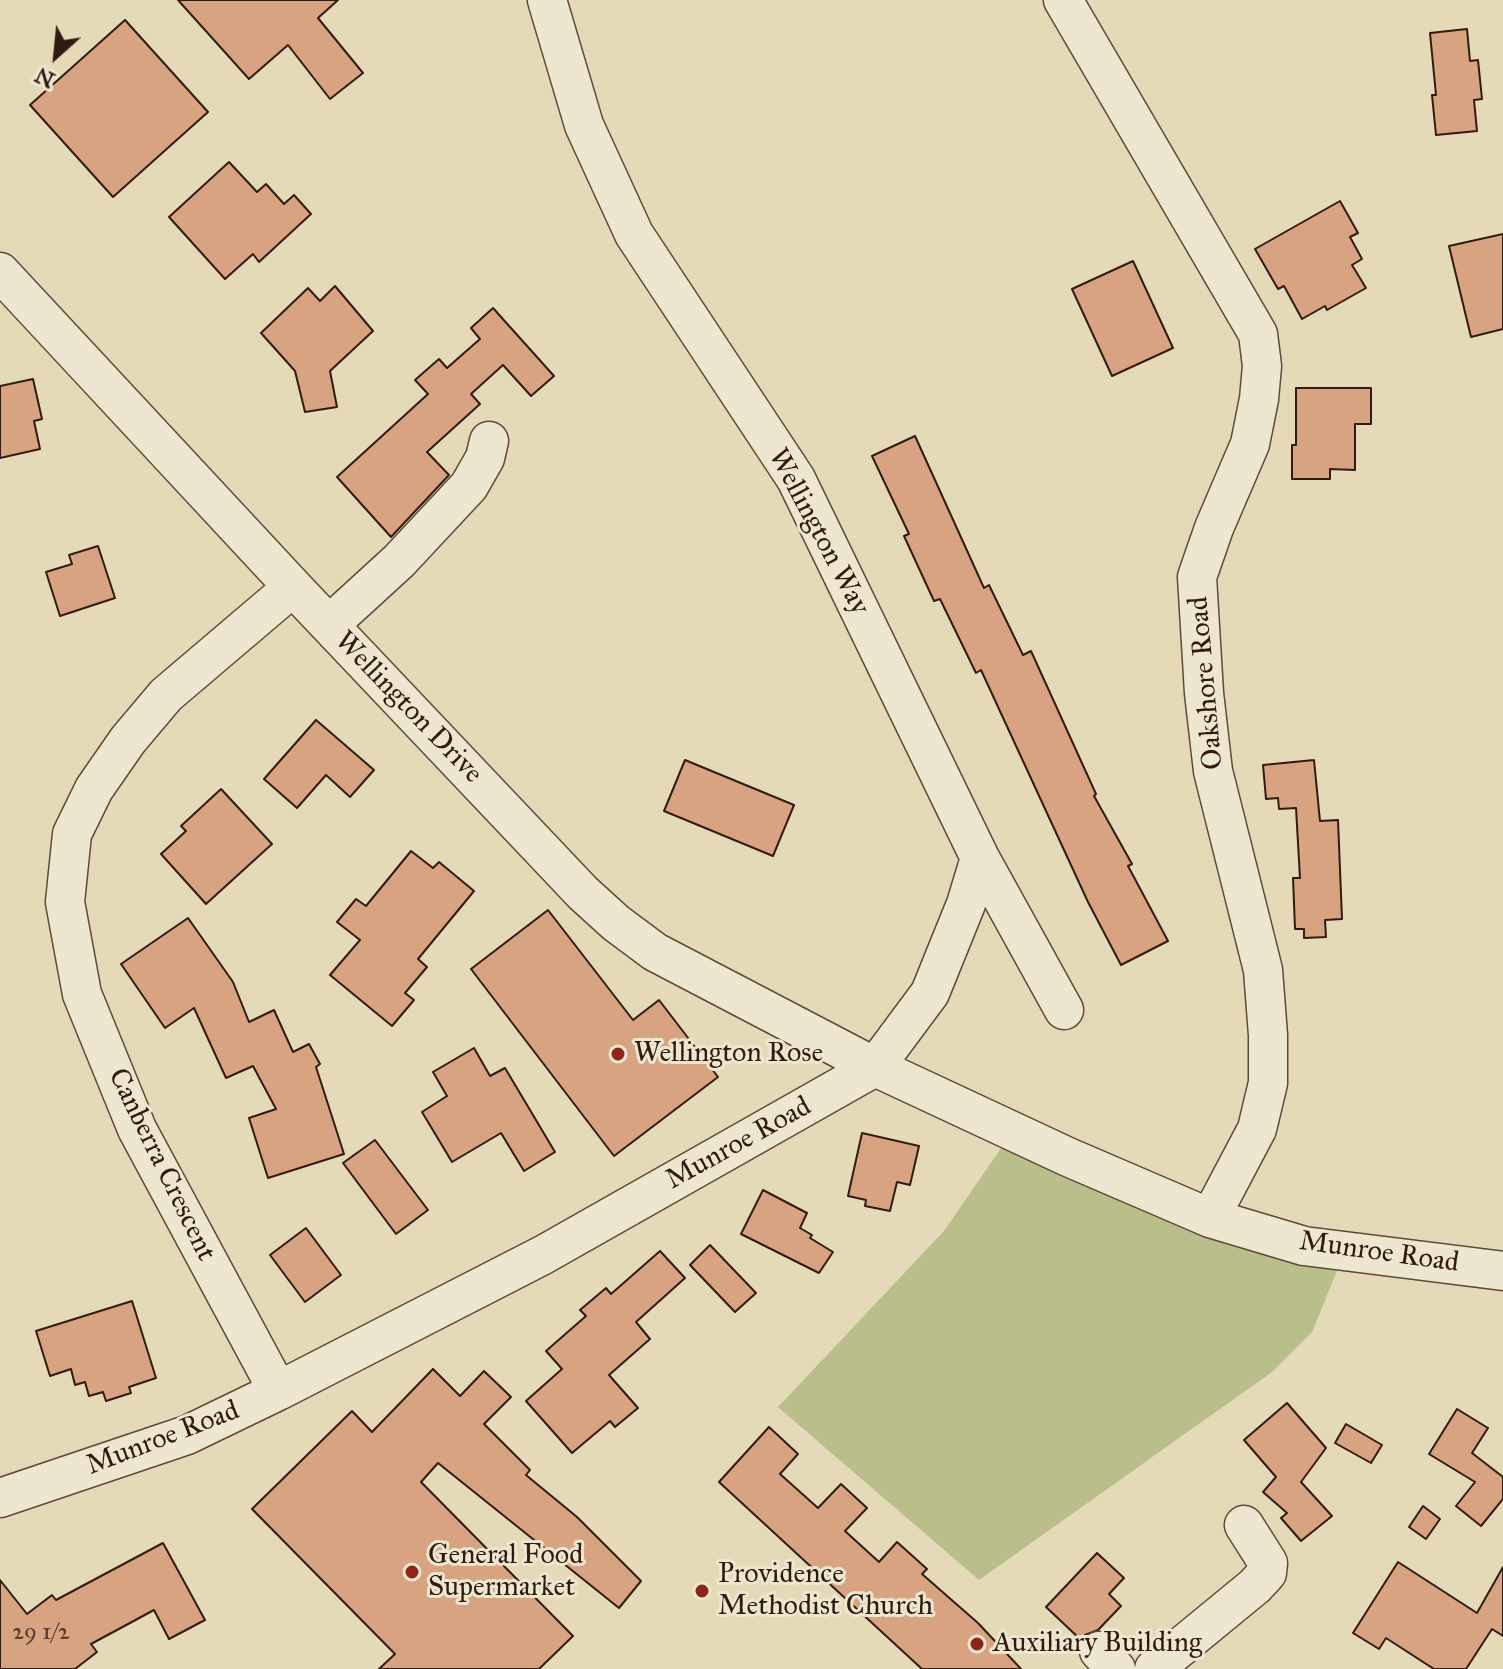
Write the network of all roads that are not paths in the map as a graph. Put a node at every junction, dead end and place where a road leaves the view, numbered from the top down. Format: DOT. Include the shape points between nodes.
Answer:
graph roads {
  1 [pos="547,0"];
  2 [pos="1063,0"];
  3 [pos="0,272"];
  4 [pos="489,441"];
  5 [pos="293,587"];
  6 [pos="329,625"];
  7 [pos="980,858"];
  8 [pos="1064,1010"];
  9 [pos="875,1067"];
  10 [pos="1210,1218"];
  11 [pos="1503,1271"];
  12 [pos="278,1391"];
  13 [pos="0,1498"];
  14 [pos="1244,1525"];
  15 [pos="1154,1669"];
  1 -- 7 [label="street, Wellington Way" via="584,125 634,234 796,479"];
  2 -- 10 [label="street, Oakshore Road" via="1258,334 1262,366 1250,444 1197,577 1213,771 1263,970 1268,1035 1268,1083 1257,1129"];
  3 -- 5 [label="street, Wellington Drive"];
  4 -- 6 [label="street" via="469,486"];
  5 -- 6 [label="street, Wellington Drive"];
  5 -- 12 [label="street, Canberra Crescent" via="166,695 128,740 94,789 72,834 65,902 82,994 137,1129"];
  6 -- 9 [label="street, Wellington Drive" via="616,923 655,952"];
  7 -- 8 [label="street, Wellington Way"];
  7 -- 9 [label="street" via="930,993"];
  9 -- 10 [label="street, Munroe Road"];
  9 -- 12 [label="street, Munroe Road" via="543,1255"];
  10 -- 11 [label="street, Munroe Road" via="1304,1246"];
  12 -- 13 [label="street, Munroe Road" via="187,1435"];
  14 -- 15 [label="street" via="1268,1563 1267,1573"];
}
